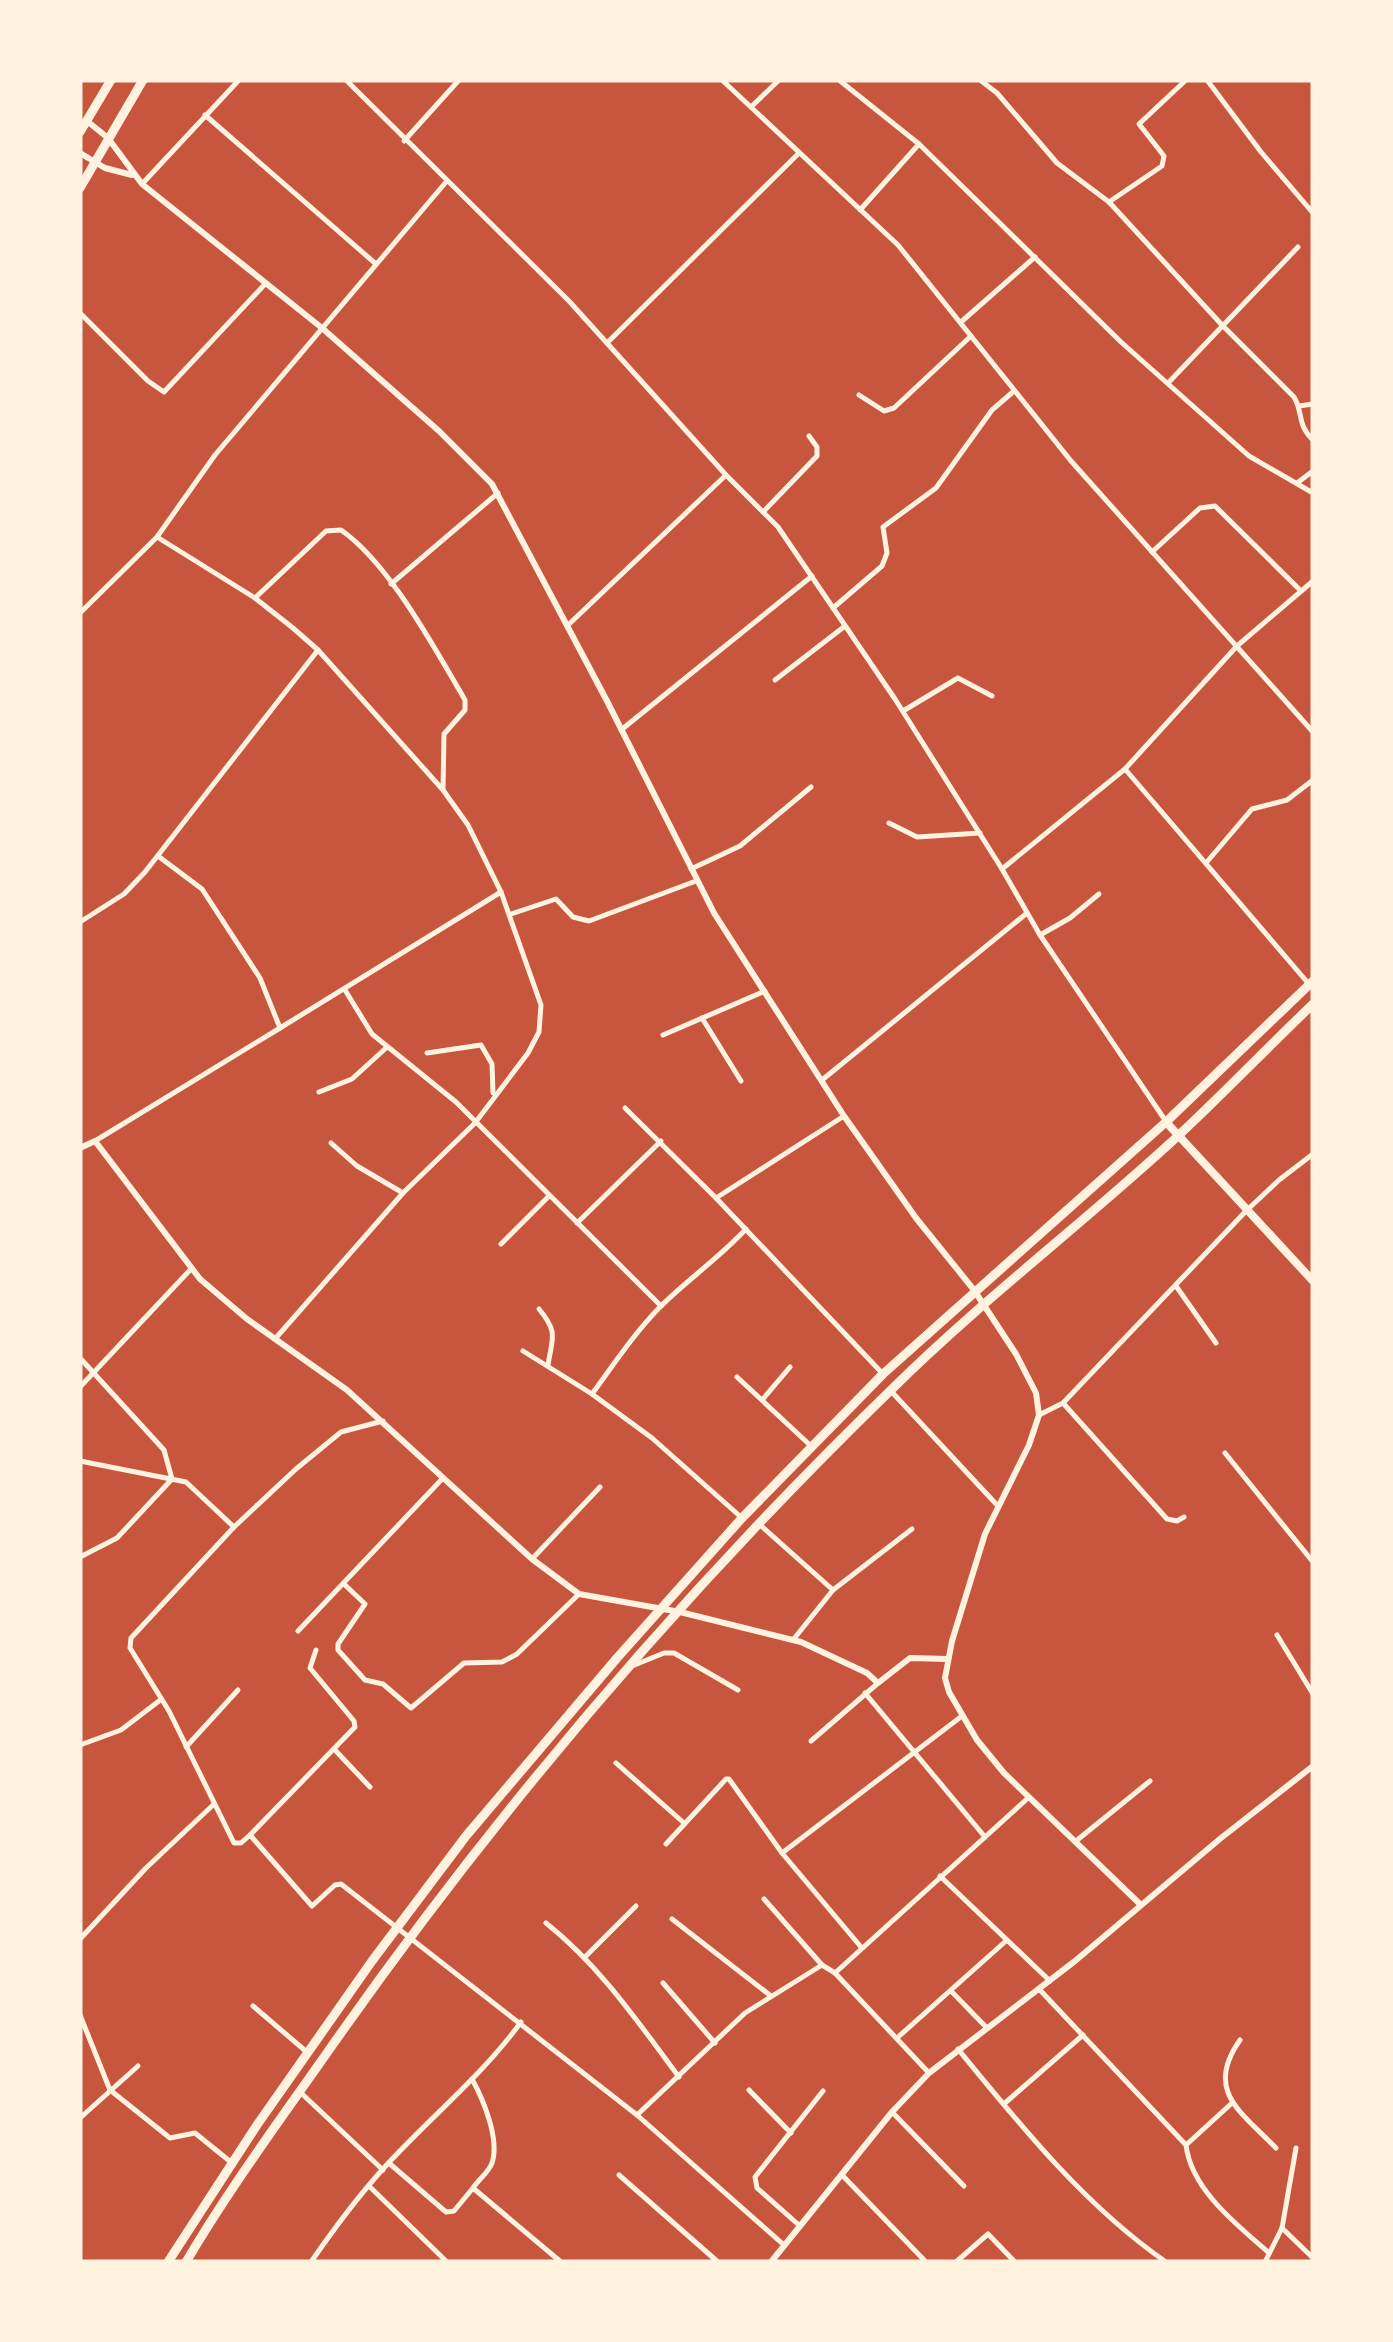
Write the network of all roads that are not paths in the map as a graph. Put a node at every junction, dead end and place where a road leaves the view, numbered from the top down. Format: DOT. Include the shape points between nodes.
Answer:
graph roads {
  1 [pos="111,80"];
  2 [pos="142,80"];
  3 [pos="239,80"];
  4 [pos="346,80"];
  5 [pos="459,80"];
  6 [pos="722,80"];
  7 [pos="779,80"];
  8 [pos="839,80"];
  9 [pos="980,80"];
  10 [pos="1186,80"];
  11 [pos="1208,80"];
  12 [pos="751,107"];
  13 [pos="205,115"];
  14 [pos="87,121"];
  15 [pos="80,132"];
  16 [pos="108,138"];
  17 [pos="404,141"];
  18 [pos="919,144"];
  19 [pos="80,152"];
  20 [pos="799,153"];
  21 [pos="94,163"];
  22 [pos="134,176"];
  23 [pos="446,182"];
  24 [pos="142,184"];
  25 [pos="80,188"];
  26 [pos="1110,202"];
  27 [pos="860,210"];
  28 [pos="1313,212"];
  29 [pos="1298,248"];
  30 [pos="1035,257"];
  31 [pos="376,264"];
  32 [pos="266,283"];
  33 [pos="80,313"];
  34 [pos="961,322"];
  35 [pos="1222,325"];
  36 [pos="322,328"];
  37 [pos="971,336"];
  38 [pos="608,342"];
  39 [pos="1168,384"];
  40 [pos="1014,391"];
  41 [pos="859,395"];
  42 [pos="1313,404"];
  43 [pos="1299,406"];
  44 [pos="809,436"];
  45 [pos="1313,440"];
  46 [pos="1313,470"];
  47 [pos="726,476"];
  48 [pos="1296,483"];
  49 [pos="498,493"];
  50 [pos="1313,493"];
  51 [pos="763,512"];
  52 [pos="156,537"];
  53 [pos="1152,552"];
  54 [pos="812,576"];
  55 [pos="1313,581"];
  56 [pos="391,584"];
  57 [pos="1301,591"];
  58 [pos="255,598"];
  59 [pos="832,608"];
  60 [pos="80,613"];
  61 [pos="567,626"];
  62 [pos="845,626"];
  63 [pos="1237,646"];
  64 [pos="318,650"];
  65 [pos="775,680"];
  66 [pos="992,696"];
  67 [pos="903,711"];
  68 [pos="621,730"];
  69 [pos="1313,732"];
  70 [pos="1125,769"];
  71 [pos="1313,780"];
  72 [pos="811,788"];
  73 [pos="443,790"];
  74 [pos="889,823"];
  75 [pos="980,834"];
  76 [pos="158,856"];
  77 [pos="1206,863"];
  78 [pos="1002,869"];
  79 [pos="690,870"];
  80 [pos="696,881"];
  81 [pos="501,892"];
  82 [pos="1099,894"];
  83 [pos="1027,913"];
  84 [pos="511,914"];
  85 [pos="80,922"];
  86 [pos="1040,935"];
  87 [pos="1311,982"];
  88 [pos="344,990"];
  89 [pos="765,991"];
  90 [pos="1313,1004"];
  91 [pos="702,1018"];
  92 [pos="280,1028"];
  93 [pos="663,1034"];
  94 [pos="387,1047"];
  95 [pos="427,1053"];
  96 [pos="822,1080"];
  97 [pos="741,1081"];
  98 [pos="319,1092"];
  99 [pos="493,1096"];
  100 [pos="625,1108"];
  101 [pos="844,1116"];
  102 [pos="1166,1122"];
  103 [pos="475,1123"];
  104 [pos="1178,1136"];
  105 [pos="95,1141"];
  106 [pos="661,1141"];
  107 [pos="331,1143"];
  108 [pos="80,1148"];
  109 [pos="1313,1154"];
  110 [pos="404,1192"];
  111 [pos="548,1197"];
  112 [pos="716,1198"];
  113 [pos="1246,1211"];
  114 [pos="577,1223"];
  115 [pos="746,1228"];
  116 [pos="501,1244"];
  117 [pos="190,1270"];
  118 [pos="1313,1282"];
  119 [pos="1176,1286"];
  120 [pos="974,1290"];
  121 [pos="984,1303"];
  122 [pos="661,1306"];
  123 [pos="539,1309"];
  124 [pos="275,1338"];
  125 [pos="1216,1343"];
  126 [pos="523,1351"];
  127 [pos="80,1358"];
  128 [pos="548,1366"];
  129 [pos="790,1368"];
  130 [pos="92,1371"];
  131 [pos="882,1374"];
  132 [pos="737,1376"];
  133 [pos="80,1387"];
  134 [pos="890,1390"];
  135 [pos="592,1394"];
  136 [pos="762,1400"];
  137 [pos="1063,1403"];
  138 [pos="1039,1415"];
  139 [pos="382,1421"];
  140 [pos="811,1446"];
  141 [pos="1225,1453"];
  142 [pos="80,1461"];
  143 [pos="443,1478"];
  144 [pos="172,1479"];
  145 [pos="600,1487"];
  146 [pos="997,1505"];
  147 [pos="1184,1517"];
  148 [pos="742,1518"];
  149 [pos="760,1524"];
  150 [pos="234,1527"];
  151 [pos="912,1529"];
  152 [pos="80,1558"];
  153 [pos="532,1559"];
  154 [pos="1313,1562"];
  155 [pos="344,1584"];
  156 [pos="833,1590"];
  157 [pos="579,1594"];
  158 [pos="660,1609"];
  159 [pos="680,1612"];
  160 [pos="298,1631"];
  161 [pos="1277,1635"];
  162 [pos="793,1640"];
  163 [pos="316,1650"];
  164 [pos="948,1659"];
  165 [pos="630,1668"];
  166 [pos="878,1682"];
  167 [pos="238,1690"];
  168 [pos="738,1690"];
  169 [pos="864,1693"];
  170 [pos="1313,1694"];
  171 [pos="160,1700"];
  172 [pos="962,1716"];
  173 [pos="811,1740"];
  174 [pos="80,1745"];
  175 [pos="186,1747"];
  176 [pos="334,1749"];
  177 [pos="911,1752"];
  178 [pos="616,1763"];
  179 [pos="1313,1766"];
  180 [pos="1150,1781"];
  181 [pos="370,1787"];
  182 [pos="1028,1798"];
  183 [pos="214,1805"];
  184 [pos="684,1823"];
  185 [pos="250,1836"];
  186 [pos="985,1838"];
  187 [pos="1076,1841"];
  188 [pos="666,1844"];
  189 [pos="782,1853"];
  190 [pos="940,1876"];
  191 [pos="764,1899"];
  192 [pos="1140,1905"];
  193 [pos="636,1906"];
  194 [pos="672,1919"];
  195 [pos="546,1923"];
  196 [pos="397,1928"];
  197 [pos="410,1936"];
  198 [pos="80,1939"];
  199 [pos="1008,1939"];
  200 [pos="862,1947"];
  201 [pos="585,1957"];
  202 [pos="822,1966"];
  203 [pos="835,1974"];
  204 [pos="1050,1980"];
  205 [pos="663,1983"];
  206 [pos="1039,1989"];
  207 [pos="950,1991"];
  208 [pos="770,1996"];
  209 [pos="253,2006"];
  210 [pos="80,2015"];
  211 [pos="521,2022"];
  212 [pos="987,2028"];
  213 [pos="1083,2035"];
  214 [pos="898,2038"];
  215 [pos="1240,2040"];
  216 [pos="716,2043"];
  217 [pos="958,2049"];
  218 [pos="308,2053"];
  219 [pos="138,2066"];
  220 [pos="929,2073"];
  221 [pos="679,2077"];
  222 [pos="472,2079"];
  223 [pos="110,2090"];
  224 [pos="749,2090"];
  225 [pos="823,2091"];
  226 [pos="300,2092"];
  227 [pos="1004,2103"];
  228 [pos="1232,2103"];
  229 [pos="892,2112"];
  230 [pos="637,2115"];
  231 [pos="80,2118"];
  232 [pos="792,2133"];
  233 [pos="1186,2145"];
  234 [pos="1276,2148"];
  235 [pos="1296,2148"];
  236 [pos="389,2163"];
  237 [pos="232,2164"];
  238 [pos="383,2170"];
  239 [pos="618,2175"];
  240 [pos="842,2175"];
  241 [pos="369,2186"];
  242 [pos="964,2186"];
  243 [pos="473,2188"];
  244 [pos="800,2226"];
  245 [pos="1282,2228"];
  246 [pos="784,2246"];
  247 [pos="1268,2252"];
  248 [pos="1313,2258"];
  249 [pos="168,2262"];
  250 [pos="186,2262"];
  251 [pos="310,2262"];
  252 [pos="447,2262"];
  253 [pos="561,2262"];
  254 [pos="718,2262"];
  255 [pos="771,2262"];
  256 [pos="926,2262"];
  257 [pos="956,2262"];
  258 [pos="1014,2262"];
  259 [pos="1166,2262"];
  260 [pos="1265,2262"];
  1 -- 14 [label="main road"];
  2 -- 16 [label="main road"];
  3 -- 13 [label="street"];
  4 -- 17 [label="street"];
  5 -- 17 [label="street"];
  6 -- 12 [label="street"];
  7 -- 12 [label="street"];
  8 -- 18 [label="street"];
  9 -- 26 [label="street" via="1057,163"];
  10 -- 26 [label="street" via="1140,124 1164,156 1162,166"];
  11 -- 28 [label="street"];
  12 -- 20 [label="street"];
  13 -- 24 [label="street"];
  13 -- 31 [label="street"];
  14 -- 15 [label="main road"];
  14 -- 16 [label="street"];
  16 -- 21 [label="main road"];
  16 -- 22 [label="street"];
  17 -- 23 [label="street"];
  18 -- 27 [label="street"];
  18 -- 30 [label="street"];
  19 -- 21 [label="street"];
  20 -- 27 [label="street"];
  20 -- 38 [label="street"];
  21 -- 22 [label="street"];
  21 -- 25 [label="main road"];
  22 -- 24 [label="street"];
  23 -- 31 [label="street"];
  23 -- 38 [label="street"];
  24 -- 32 [label="street"];
  26 -- 35 [label="street"];
  27 -- 34 [label="street"];
  29 -- 35 [label="street"];
  30 -- 34 [label="street"];
  30 -- 39 [label="street"];
  31 -- 36 [label="street"];
  32 -- 33 [label="street" via="164,392"];
  32 -- 36 [label="street"];
  34 -- 37 [label="street"];
  35 -- 39 [label="street"];
  35 -- 43 [label="street"];
  36 -- 49 [label="street" via="440,431"];
  36 -- 52 [label="street"];
  37 -- 40 [label="street"];
  37 -- 41 [label="street" via="894,408 884,411"];
  38 -- 47 [label="street"];
  39 -- 48 [label="street" via="1250,456"];
  40 -- 53 [label="street"];
  40 -- 59 [label="street" via="992,410 936,488 883,528 882,566"];
  42 -- 43 [label="street"];
  43 -- 45 [label="street" via="1300,425"];
  44 -- 51 [label="street" via="817,456"];
  46 -- 48 [label="street"];
  47 -- 51 [label="street"];
  47 -- 61 [label="street"];
  48 -- 50 [label="street"];
  49 -- 56 [label="street"];
  49 -- 61 [label="street"];
  51 -- 54 [label="street"];
  52 -- 58 [label="street"];
  52 -- 60 [label="street"];
  53 -- 57 [label="street" via="1200,508 1214,506"];
  53 -- 63 [label="street"];
  54 -- 59 [label="street"];
  54 -- 68 [label="street"];
  55 -- 57 [label="street"];
  56 -- 58 [label="street" via="346,533 331,529"];
  56 -- 73 [label="street" via="466,704 444,734"];
  57 -- 63 [label="street"];
  58 -- 64 [label="street"];
  59 -- 62 [label="street"];
  61 -- 68 [label="street"];
  62 -- 65 [label="street"];
  62 -- 67 [label="street"];
  63 -- 69 [label="street"];
  63 -- 70 [label="street"];
  64 -- 73 [label="street"];
  64 -- 76 [label="street"];
  66 -- 67 [label="street" via="958,678"];
  67 -- 75 [label="street"];
  68 -- 79 [label="street"];
  70 -- 77 [label="street"];
  70 -- 78 [label="street"];
  71 -- 77 [label="street" via="1286,800 1252,809"];
  72 -- 79 [label="street" via="740,846"];
  73 -- 81 [label="street"];
  74 -- 75 [label="street" via="917,837"];
  75 -- 78 [label="street"];
  76 -- 85 [label="street" via="124,894"];
  76 -- 92 [label="street" via="202,889 260,978"];
  77 -- 87 [label="street"];
  78 -- 83 [label="street"];
  79 -- 80 [label="street"];
  80 -- 84 [label="street" via="590,922 556,899"];
  80 -- 89 [label="street"];
  81 -- 84 [label="street"];
  81 -- 88 [label="street"];
  82 -- 86 [label="street"];
  83 -- 86 [label="street"];
  83 -- 96 [label="street"];
  84 -- 99 [label="street" via="542,1020 528,1053"];
  86 -- 102 [label="street"];
  87 -- 102 [label="main road"];
  88 -- 92 [label="street"];
  88 -- 94 [label="street"];
  89 -- 91 [label="street"];
  89 -- 96 [label="street"];
  90 -- 104 [label="main road"];
  91 -- 93 [label="street"];
  91 -- 97 [label="street"];
  92 -- 105 [label="street"];
  94 -- 98 [label="street" via="352,1079"];
  94 -- 103 [label="street"];
  95 -- 99 [label="street" via="481,1046 492,1064"];
  96 -- 101 [label="street"];
  99 -- 103 [label="street"];
  100 -- 106 [label="street"];
  101 -- 112 [label="street"];
  101 -- 120 [label="street"];
  102 -- 104 [label="main road"];
  102 -- 120 [label="main road"];
  103 -- 110 [label="street"];
  103 -- 111 [label="street"];
  104 -- 113 [label="main road"];
  104 -- 121 [label="main road"];
  105 -- 108 [label="street"];
  105 -- 117 [label="street"];
  106 -- 112 [label="street"];
  106 -- 114 [label="street"];
  107 -- 110 [label="street"];
  109 -- 113 [label="street"];
  110 -- 124 [label="street"];
  111 -- 114 [label="street"];
  111 -- 116 [label="street"];
  112 -- 115 [label="street"];
  113 -- 118 [label="main road"];
  113 -- 119 [label="street"];
  114 -- 122 [label="street"];
  115 -- 122 [label="street"];
  115 -- 131 [label="street"];
  117 -- 124 [label="street"];
  117 -- 130 [label="street"];
  119 -- 125 [label="street"];
  119 -- 137 [label="street"];
  120 -- 121 [label="street"];
  120 -- 131 [label="main road"];
  121 -- 134 [label="main road"];
  121 -- 138 [label="street" via="1024,1367"];
  122 -- 135 [label="street"];
  123 -- 128 [label="street" via="555,1340"];
  124 -- 139 [label="street"];
  126 -- 128 [label="street"];
  127 -- 130 [label="street"];
  128 -- 135 [label="street"];
  129 -- 136 [label="street"];
  130 -- 133 [label="street"];
  130 -- 144 [label="street" via="164,1450"];
  131 -- 140 [label="main road"];
  132 -- 136 [label="street"];
  134 -- 146 [label="street"];
  134 -- 149 [label="main road"];
  135 -- 148 [label="street"];
  136 -- 140 [label="street"];
  137 -- 138 [label="street"];
  137 -- 147 [label="street" via="1168,1519"];
  138 -- 146 [label="street"];
  139 -- 143 [label="street"];
  139 -- 150 [label="street" via="341,1432"];
  140 -- 148 [label="main road"];
  141 -- 154 [label="street"];
  142 -- 144 [label="street"];
  143 -- 153 [label="street"];
  143 -- 155 [label="street"];
  144 -- 150 [label="street" via="196,1488"];
  144 -- 152 [label="street" via="116,1538"];
  145 -- 153 [label="street"];
  146 -- 164 [label="street"];
  148 -- 158 [label="main road"];
  149 -- 156 [label="street"];
  149 -- 159 [label="main road"];
  150 -- 171 [label="street" via="129,1642"];
  151 -- 156 [label="street"];
  153 -- 157 [label="street"];
  155 -- 157 [label="street" via="365,1604 338,1650 365,1680 383,1684 411,1708 464,1663 502,1662 517,1654"];
  155 -- 160 [label="street"];
  156 -- 162 [label="street"];
  157 -- 158 [label="street"];
  158 -- 159 [label="street"];
  158 -- 196 [label="main road" via="466,1836"];
  159 -- 162 [label="street"];
  159 -- 165 [label="main road"];
  161 -- 170 [label="street"];
  162 -- 166 [label="street"];
  163 -- 176 [label="street" via="310,1668 356,1724"];
  164 -- 166 [label="street" via="910,1658"];
  164 -- 172 [label="street" via="945,1678"];
  165 -- 168 [label="street" via="674,1653"];
  165 -- 197 [label="main road"];
  166 -- 169 [label="street"];
  167 -- 175 [label="street"];
  169 -- 173 [label="street"];
  169 -- 177 [label="street"];
  171 -- 174 [label="street" via="121,1730"];
  171 -- 175 [label="street"];
  172 -- 177 [label="street"];
  172 -- 182 [label="street"];
  175 -- 183 [label="street"];
  176 -- 181 [label="street"];
  176 -- 185 [label="street"];
  177 -- 186 [label="street"];
  177 -- 189 [label="street"];
  178 -- 184 [label="street"];
  179 -- 192 [label="street"];
  180 -- 187 [label="street"];
  182 -- 186 [label="street"];
  182 -- 187 [label="street"];
  183 -- 185 [label="street" via="234,1842"];
  183 -- 198 [label="street"];
  184 -- 188 [label="street"];
  184 -- 189 [label="street" via="728,1778"];
  185 -- 196 [label="street" via="312,1906 342,1884"];
  186 -- 190 [label="street"];
  187 -- 192 [label="street"];
  189 -- 200 [label="street"];
  190 -- 199 [label="street"];
  190 -- 200 [label="street"];
  191 -- 202 [label="street"];
  192 -- 204 [label="street"];
  193 -- 201 [label="street"];
  194 -- 208 [label="street"];
  195 -- 201 [label="street"];
  196 -- 197 [label="street"];
  196 -- 218 [label="main road"];
  197 -- 211 [label="street"];
  197 -- 226 [label="main road"];
  199 -- 204 [label="street"];
  199 -- 207 [label="street"];
  200 -- 203 [label="street"];
  201 -- 221 [label="street"];
  202 -- 203 [label="street"];
  202 -- 208 [label="street"];
  203 -- 214 [label="street"];
  204 -- 206 [label="street"];
  205 -- 216 [label="street"];
  206 -- 212 [label="street"];
  206 -- 213 [label="street"];
  207 -- 212 [label="street"];
  207 -- 214 [label="street"];
  208 -- 216 [label="street"];
  209 -- 218 [label="street"];
  210 -- 223 [label="street"];
  211 -- 222 [label="street"];
  211 -- 230 [label="street"];
  212 -- 217 [label="street"];
  213 -- 227 [label="street"];
  213 -- 233 [label="street"];
  214 -- 220 [label="street"];
  215 -- 228 [label="street" via="1224,2068"];
  216 -- 221 [label="street"];
  217 -- 220 [label="street"];
  217 -- 227 [label="street"];
  218 -- 237 [label="main road"];
  219 -- 223 [label="street"];
  220 -- 229 [label="street"];
  221 -- 230 [label="street"];
  222 -- 236 [label="street"];
  222 -- 243 [label="street" via="485,2104 493,2156"];
  223 -- 231 [label="street"];
  223 -- 237 [label="street" via="170,2138 195,2133"];
  224 -- 232 [label="street"];
  225 -- 232 [label="street"];
  226 -- 238 [label="street"];
  226 -- 250 [label="main road"];
  227 -- 259 [label="street" via="1115,2223"];
  228 -- 233 [label="street"];
  228 -- 234 [label="street"];
  229 -- 240 [label="street"];
  229 -- 242 [label="street"];
  230 -- 246 [label="street"];
  232 -- 244 [label="street" via="754,2184"];
  233 -- 247 [label="street" via="1200,2183"];
  235 -- 245 [label="street"];
  236 -- 238 [label="street"];
  236 -- 243 [label="street" via="446,2212"];
  237 -- 249 [label="main road"];
  238 -- 241 [label="street"];
  239 -- 254 [label="street"];
  240 -- 244 [label="street"];
  240 -- 256 [label="street"];
  241 -- 251 [label="street"];
  241 -- 252 [label="street"];
  243 -- 253 [label="street"];
  244 -- 246 [label="street"];
  245 -- 247 [label="street"];
  245 -- 248 [label="street"];
  246 -- 255 [label="street"];
  247 -- 260 [label="street"];
  257 -- 258 [label="street" via="988,2234"];
}
